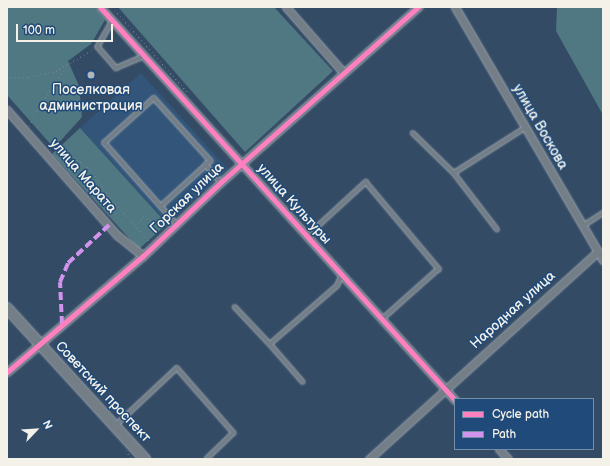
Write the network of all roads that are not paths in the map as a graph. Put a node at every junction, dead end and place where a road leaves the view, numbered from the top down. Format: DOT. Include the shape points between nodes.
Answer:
graph roads {
  1 [pos="100,7"];
  2 [pos="286,7"];
  3 [pos="418,7"];
  4 [pos="455,7"];
  5 [pos="112,21"];
  6 [pos="144,56"];
  7 [pos="343,72"];
  8 [pos="7,110"];
  9 [pos="525,128"];
  10 [pos="413,133"];
  11 [pos="241,164"];
  12 [pos="206,165"];
  13 [pos="454,173"];
  14 [pos="221,182"];
  15 [pos="161,206"];
  16 [pos="603,213"];
  17 [pos="176,224"];
  18 [pos="583,226"];
  19 [pos="497,228"];
  20 [pos="307,236"];
  21 [pos="598,251"];
  22 [pos="143,256"];
  23 [pos="603,260"];
  24 [pos="342,275"];
  25 [pos="235,307"];
  26 [pos="7,308"];
  27 [pos="383,319"];
  28 [pos="38,343"];
  29 [pos="270,344"];
  30 [pos="7,372"];
  31 [pos="303,382"];
  32 [pos="445,389"];
  33 [pos="454,399"];
  34 [pos="115,425"];
  35 [pos="500,450"];
  36 [pos="145,459"];
  37 [pos="207,459"];
  38 [pos="369,459"];
  39 [pos="508,459"];
  1 -- 5 [label="street, улица Культуры"];
  2 -- 7 [label="street"];
  3 -- 7 [label="street, Горская улица"];
  4 -- 9 [label="street, улица Воскова"];
  5 -- 6 [label="street, улица Культуры"];
  5 -- 6 [label="lane" via="98,47 116,68"];
  6 -- 11 [label="street, улица Культуры"];
  7 -- 11 [label="street, Горская улица"];
  8 -- 22 [label="street, улица Марата" via="117,235"];
  9 -- 13 [label="lane"];
  9 -- 18 [label="street, улица Воскова"];
  10 -- 13 [label="lane"];
  11 -- 14 [label="street, Горская улица"];
  11 -- 20 [label="street, улица Культуры"];
  12 -- 14 [label="lane"];
  12 -- 15 [label="lane"];
  12 -- 15 [label="lane" via="211,161 154,98 104,143"];
  13 -- 19 [label="lane"];
  14 -- 17 [label="street, Горская улица"];
  15 -- 17 [label="lane"];
  16 -- 18 [label="lane"];
  17 -- 22 [label="street, Горская улица"];
  18 -- 21 [label="street, улица Воскова"];
  20 -- 24 [label="street, улица Культуры"];
  20 -- 27 [label="lane" via="366,182 439,269"];
  21 -- 23 [label="street, улица Воскова"];
  21 -- 32 [label="street, Народная улица"];
  22 -- 28 [label="street, Горская улица"];
  24 -- 27 [label="street, улица Культуры"];
  24 -- 29 [label="lane" via="336,286"];
  25 -- 29 [label="lane"];
  26 -- 28 [label="street, Советский проспект"];
  27 -- 32 [label="street, улица Культуры"];
  28 -- 30 [label="street, Горская улица"];
  28 -- 34 [label="street, Советский проспект"];
  29 -- 31 [label="lane"];
  32 -- 33 [label="street, улица Культуры"];
  32 -- 38 [label="street, Народная улица"];
  34 -- 36 [label="street, Советский проспект"];
  34 -- 37 [label="lane" via="177,368 234,433"];
  35 -- 39 [label="street"];
}
